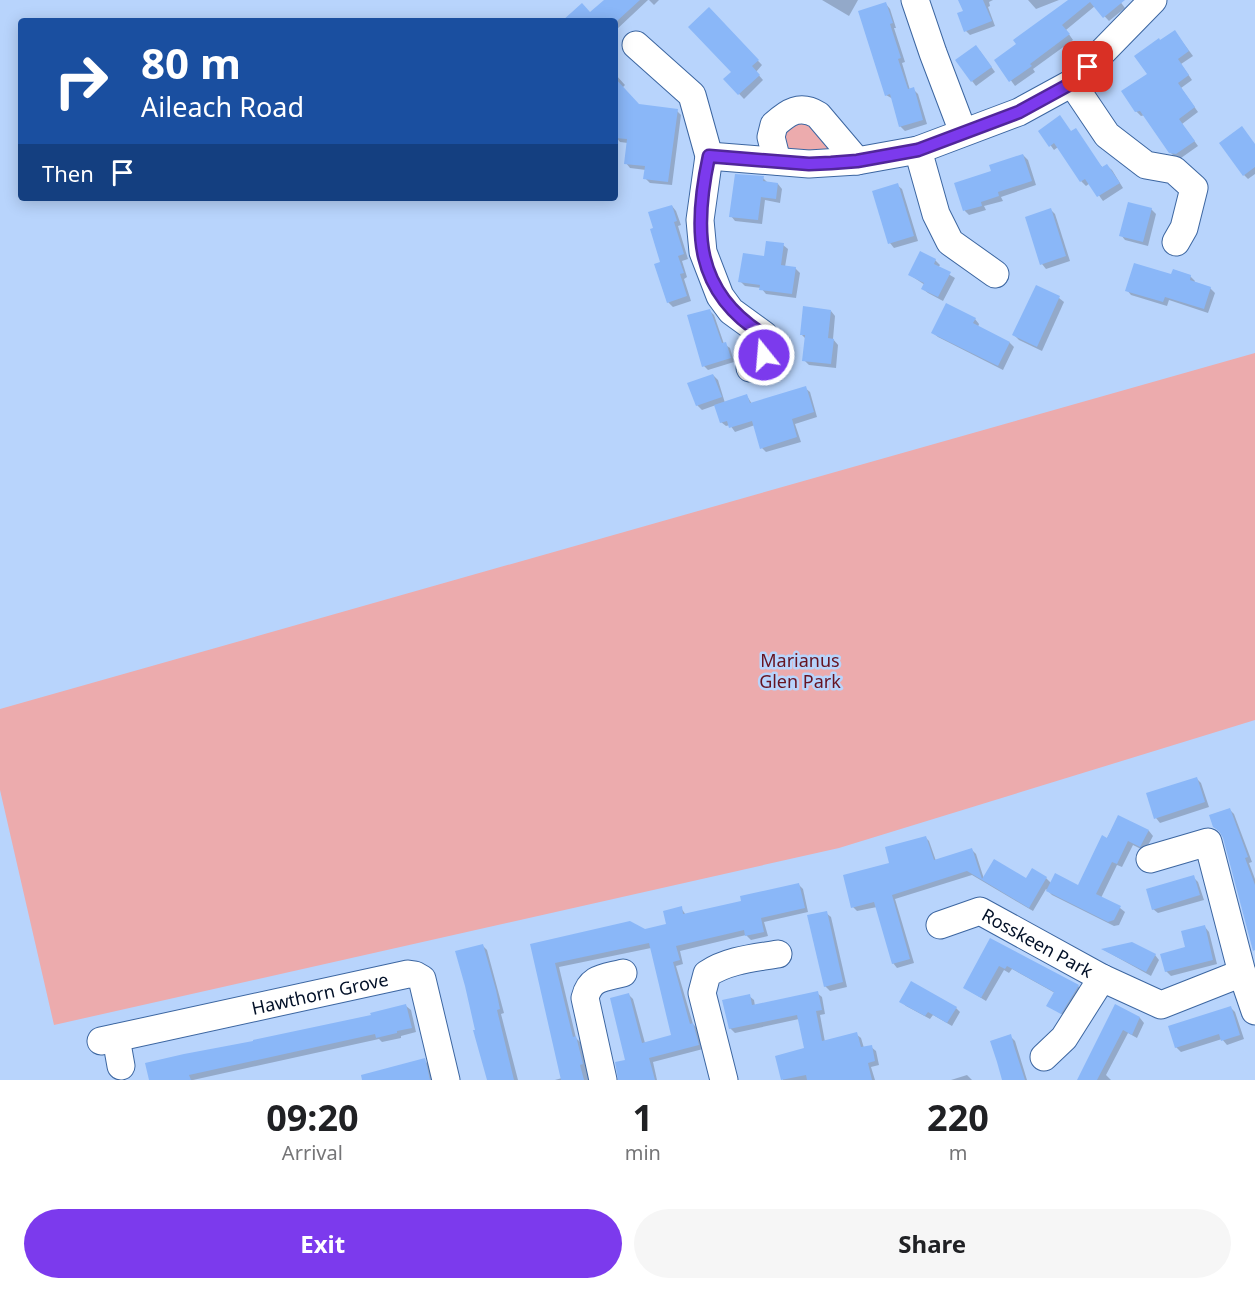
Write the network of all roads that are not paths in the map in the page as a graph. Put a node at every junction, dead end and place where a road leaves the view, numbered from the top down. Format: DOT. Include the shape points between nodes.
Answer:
graph roads {
  1 [pos="915,0"];
  2 [pos="1152,0"];
  3 [pos="636,45"];
  4 [pos="1072,83"];
  5 [pos="963,132"];
  6 [pos="918,150"];
  7 [pos="709,156"];
  8 [pos="777,161"];
  9 [pos="857,161"];
  10 [pos="1176,242"];
  11 [pos="995,274"];
  12 [pos="750,368"];
  13 [pos="1150,859"];
  14 [pos="939,925"];
  15 [pos="778,954"];
  16 [pos="623,973"];
  17 [pos="1242,973"];
  18 [pos="1101,978"];
  19 [pos="1255,1011"];
  20 [pos="1044,1057"];
  21 [pos="120,1066"];
  22 [pos="446,1080"];
  23 [pos="603,1080"];
  24 [pos="724,1080"];
  1 -- 5 [label="street"];
  2 -- 4 [label="street"];
  3 -- 7 [label="street" via="692,95"];
  4 -- 5 [label="street" via="1019,112"];
  4 -- 10 [label="street" via="1107,135 1146,165 1174,170 1194,188 1184,228"];
  5 -- 6 [label="street"];
  6 -- 9 [label="street"];
  6 -- 11 [label="street" via="936,214 950,242"];
  7 -- 8 [label="street"];
  7 -- 12 [label="street" via="700,220 703,252 720,296 732,311 764,335 764,355"];
  8 -- 9 [label="street"];
  8 -- 9 [label="street" via="771,137 774,125 793,110 802,109 818,115"];
  13 -- 17 [label="street" via="1208,842"];
  14 -- 18 [label="street, Rosskeen Park" via="980,911"];
  15 -- 24 [label="street" via="736,962 707,974 702,993"];
  16 -- 23 [label="street" via="594,980 585,998"];
  17 -- 18 [label="street, Rosskeen Park" via="1161,1005"];
  17 -- 19 [label="street"];
  18 -- 20 [label="street, Rosskeen Park" via="1064,1038"];
  21 -- 22 [label="street, Hawthorn Grove" via="108,1040 408,974 422,979"];
}
